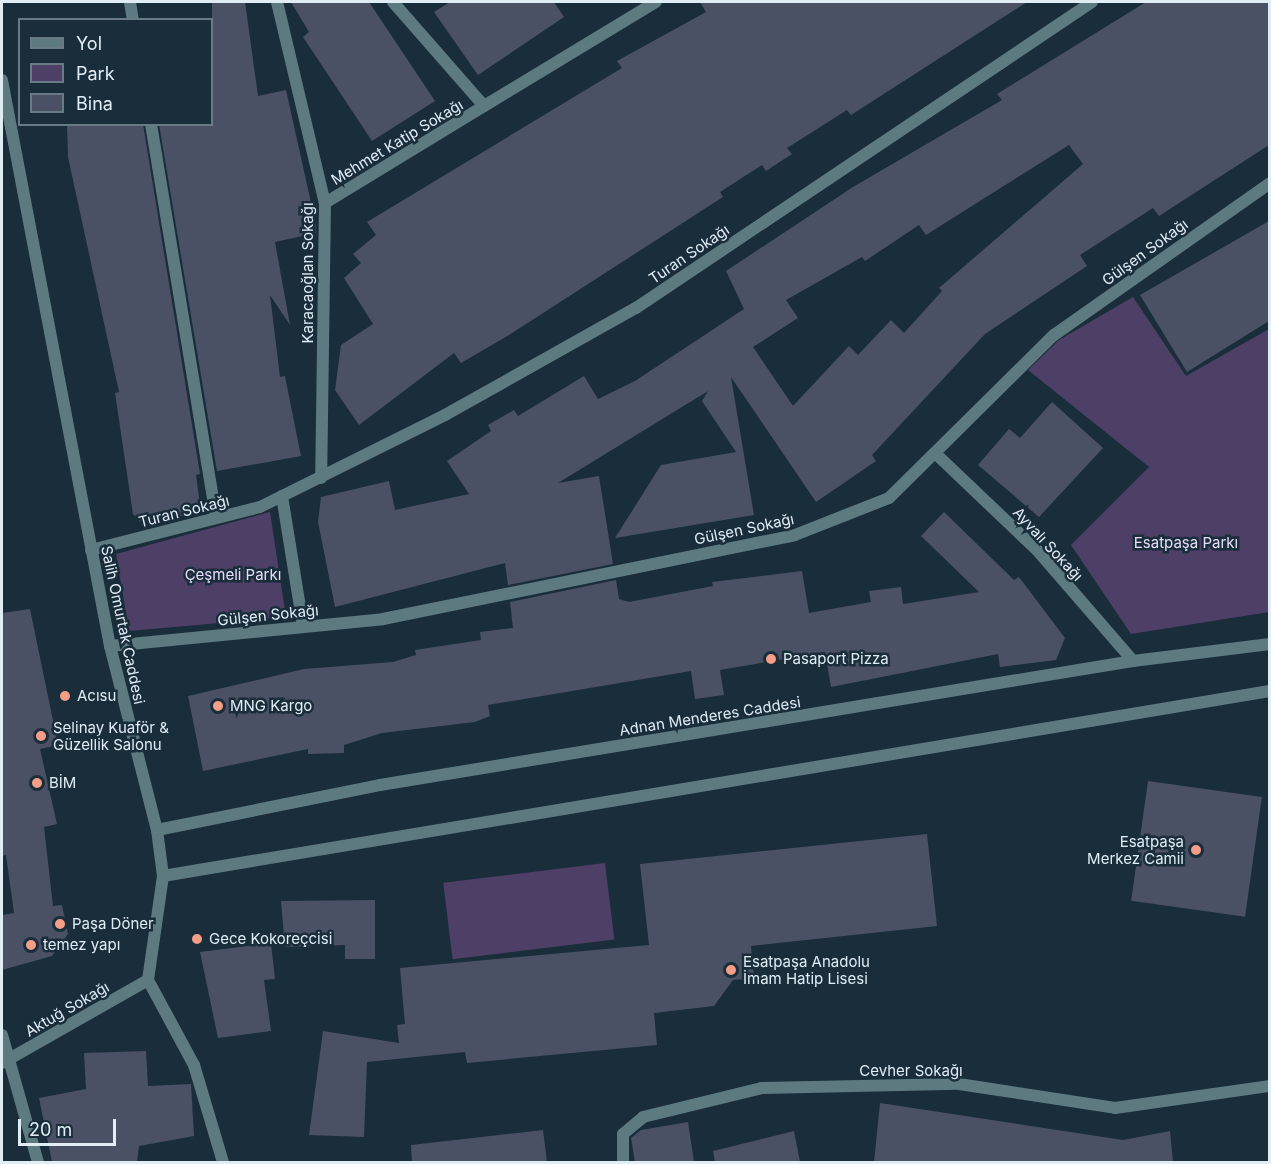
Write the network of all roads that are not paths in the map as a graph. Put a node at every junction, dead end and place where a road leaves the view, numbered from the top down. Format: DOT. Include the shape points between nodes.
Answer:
graph roads {
  1 [pos="130,2"];
  2 [pos="277,2"];
  3 [pos="393,2"];
  4 [pos="656,2"];
  5 [pos="1092,2"];
  6 [pos="133,18"];
  7 [pos="2,80"];
  8 [pos="484,106"];
  9 [pos="151,126"];
  10 [pos="1269,183"];
  11 [pos="325,203"];
  12 [pos="935,453"];
  13 [pos="321,478"];
  14 [pos="282,496"];
  15 [pos="216,518"];
  16 [pos="91,550"];
  17 [pos="303,626"];
  18 [pos="1269,644"];
  19 [pos="110,646"];
  20 [pos="1133,661"];
  21 [pos="1269,691"];
  22 [pos="157,830"];
  23 [pos="163,876"];
  24 [pos="148,980"];
  25 [pos="2,1035"];
  26 [pos="7,1061"];
  27 [pos="1269,1086"];
  28 [pos="38,1162"];
  29 [pos="223,1162"];
  30 [pos="623,1162"];
  1 -- 6 [label="street"];
  2 -- 11 [label="street, Karacaoğlan Sokağı"];
  3 -- 8 [label="street, Mehmet Katip Sokağı"];
  4 -- 8 [label="street, Mehmet Katip Sokağı"];
  5 -- 13 [label="street, Turan Sokağı" via="636,308"];
  7 -- 16 [label="street, Salih Omurtak Caddesi"];
  8 -- 11 [label="street, Mehmet Katip Sokağı"];
  9 -- 15 [label="street"];
  10 -- 12 [label="street, Gülşen Sokağı" via="1054,335"];
  11 -- 13 [label="street, Karacaoğlan Sokağı"];
  12 -- 17 [label="street, Gülşen Sokağı" via="889,498 795,535 383,619"];
  12 -- 20 [label="street, Ayvalı Sokağı" via="1037,550"];
  13 -- 14 [label="street, Turan Sokağı"];
  14 -- 15 [label="street, Turan Sokağı"];
  14 -- 17 [label="street"];
  15 -- 16 [label="street, Turan Sokağı"];
  16 -- 19 [label="street, Salih Omurtak Caddesi"];
  17 -- 19 [label="street, Gülşen Sokağı"];
  18 -- 20 [label="street, Adnan Menderes Caddesi"];
  19 -- 22 [label="street, Salih Omurtak Caddesi"];
  20 -- 22 [label="street, Adnan Menderes Caddesi" via="380,785"];
  21 -- 23 [label="street"];
  22 -- 23 [label="street, Salih Omurtak Caddesi"];
  23 -- 24 [label="street, Salih Omurtak Caddesi"];
  24 -- 26 [label="street, Aktuğ Sokağı"];
  24 -- 29 [label="street" via="194,1065"];
  25 -- 26 [label="street"];
  26 -- 28 [label="street"];
  27 -- 30 [label="street, Cevher Sokağı" via="1115,1108 959,1084 762,1088 643,1117 623,1134"];
}
